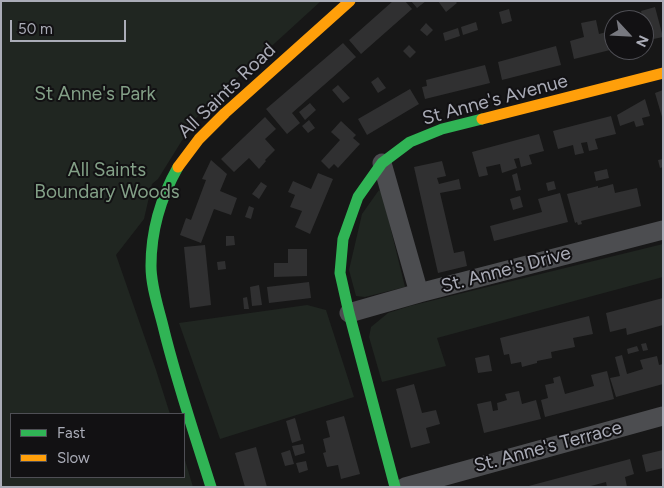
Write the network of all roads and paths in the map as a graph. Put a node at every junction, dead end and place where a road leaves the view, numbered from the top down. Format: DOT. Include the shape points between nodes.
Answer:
graph roads {
  1 [pos="350,1"];
  2 [pos="663,73"];
  3 [pos="382,163"];
  4 [pos="663,230"];
  5 [pos="419,293"];
  6 [pos="349,313"];
  7 [pos="663,416"];
  8 [pos="211,487"];
  9 [pos="395,487"];
  10 [pos="404,487"];
  1 -- 8 [label="street, All Saints Road" via="198,140 168,184 157,215 151,276 166,339"];
  2 -- 3 [label="street, St Anne's Avenue" via="442,129 410,142"];
  3 -- 5 [label="street"];
  3 -- 6 [label="street, St Anne's Avenue" via="358,198 343,239 340,273"];
  4 -- 5 [label="street, St. Anne's Drive"];
  5 -- 6 [label="street, St. Anne's Drive"];
  6 -- 9 [label="street, St Anne's Avenue"];
  7 -- 10 [label="street, St. Anne's Terrace"];
}
